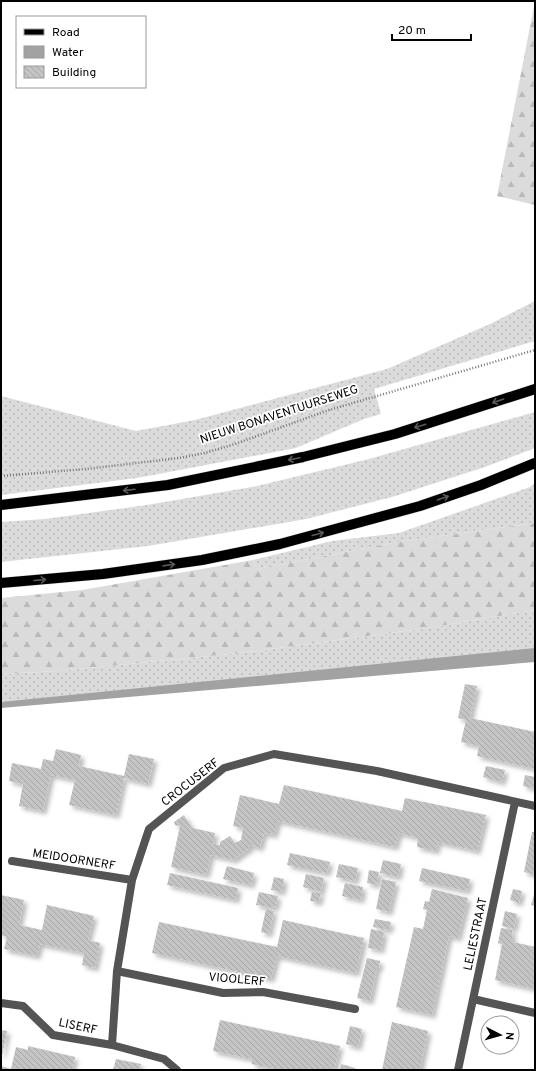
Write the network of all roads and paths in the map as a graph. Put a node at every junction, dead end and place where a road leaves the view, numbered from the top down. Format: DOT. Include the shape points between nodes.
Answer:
graph roads {
  1 [pos="535,350"];
  2 [pos="535,389"];
  3 [pos="535,463"];
  4 [pos="1,476"];
  5 [pos="1,505"];
  6 [pos="1,583"];
  7 [pos="515,802"];
  8 [pos="535,806"];
  9 [pos="12,861"];
  10 [pos="132,880"];
  11 [pos="117,971"];
  12 [pos="473,1000"];
  13 [pos="1,1003"];
  14 [pos="355,1009"];
  15 [pos="535,1013"];
  16 [pos="112,1045"];
  17 [pos="177,1070"];
  18 [pos="458,1070"];
  1 -- 4 [label="path, NIEUW BONAVENTUURSEWEG" via="329,410 235,444 205,452 179,458 86,469"];
  2 -- 5 [label="main road, one-way" via="395,434 304,457 168,485"];
  6 -- 3 [label="main road, one-way" via="103,574 202,560 280,544 420,506"];
  7 -- 8 [label="street, CROCUSERF"];
  7 -- 10 [label="street, CROCUSERF" via="376,771 274,754 224,768 149,829"];
  7 -- 12 [label="street, LELIESTRAAT"];
  9 -- 10 [label="street, MEIDOORNERF"];
  10 -- 11 [label="street, CROCUSERF"];
  11 -- 14 [label="street, VIOOLERF" via="223,993 263,992"];
  11 -- 16 [label="street, CROCUSERF"];
  12 -- 15 [label="street"];
  12 -- 18 [label="street, LELIESTRAAT"];
  13 -- 16 [label="street, LISERF" via="23,1006 53,1035"];
  16 -- 17 [label="street" via="164,1059"];
}
